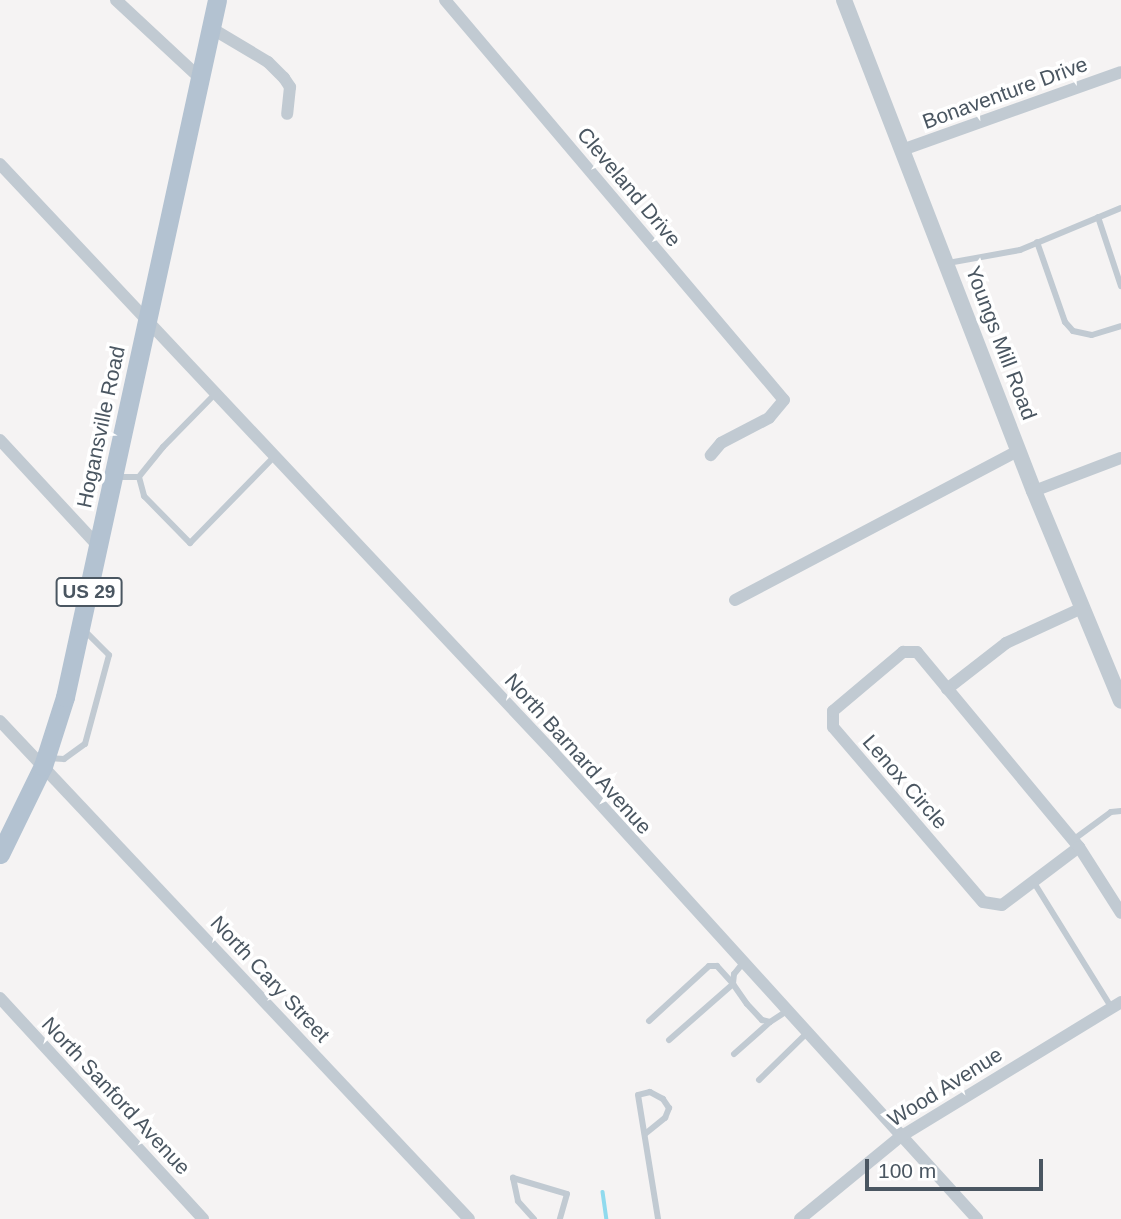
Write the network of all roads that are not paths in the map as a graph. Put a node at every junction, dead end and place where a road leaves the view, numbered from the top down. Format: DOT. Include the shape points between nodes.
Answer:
graph roads {
  1 [pos="116,0"];
  2 [pos="217,0"];
  3 [pos="445,0"];
  4 [pos="844,0"];
  5 [pos="211,28"];
  6 [pos="1121,72"];
  7 [pos="200,78"];
  8 [pos="287,114"];
  9 [pos="902,150"];
  10 [pos="0,164"];
  11 [pos="1121,208"];
  12 [pos="1098,217"];
  13 [pos="1037,243"];
  14 [pos="947,263"];
  15 [pos="1121,286"];
  16 [pos="147,319"];
  17 [pos="1121,326"];
  18 [pos="216,393"];
  19 [pos="0,440"];
  20 [pos="1019,450"];
  21 [pos="276,455"];
  22 [pos="711,455"];
  23 [pos="1121,458"];
  24 [pos="114,477"];
  25 [pos="139,477"];
  26 [pos="1034,491"];
  27 [pos="99,547"];
  28 [pos="735,600"];
  29 [pos="1083,608"];
  30 [pos="82,628"];
  31 [pos="947,689"];
  32 [pos="1121,701"];
  33 [pos="0,721"];
  34 [pos="44,762"];
  35 [pos="1121,811"];
  36 [pos="2,843"];
  37 [pos="1076,843"];
  38 [pos="1033,881"];
  39 [pos="1121,914"];
  40 [pos="743,963"];
  41 [pos="733,985"];
  42 [pos="0,998"];
  43 [pos="1116,1005"];
  44 [pos="787,1011"];
  45 [pos="649,1021"];
  46 [pos="770,1022"];
  47 [pos="808,1032"];
  48 [pos="669,1041"];
  49 [pos="734,1054"];
  50 [pos="759,1080"];
  51 [pos="645,1134"];
  52 [pos="900,1137"];
  53 [pos="203,1219"];
  54 [pos="469,1219"];
  55 [pos="534,1219"];
  56 [pos="560,1219"];
  57 [pos="658,1219"];
  58 [pos="800,1219"];
  59 [pos="976,1219"];
  1 -- 7 [label="street"];
  2 -- 5 [label="main road, Hogansville Road / US 29"];
  3 -- 22 [label="street, Cleveland Drive" via="784,400 769,418 721,443"];
  4 -- 9 [label="street, Youngs Mill Road"];
  5 -- 7 [label="main road, Hogansville Road / US 29"];
  5 -- 8 [label="street" via="268,62 284,78 290,87"];
  6 -- 9 [label="street, Bonaventure Drive"];
  7 -- 16 [label="main road, Hogansville Road / US 29"];
  9 -- 14 [label="street, Youngs Mill Road"];
  10 -- 16 [label="street, North Barnard Avenue"];
  11 -- 12 [label="lane"];
  12 -- 13 [label="lane"];
  12 -- 15 [label="lane"];
  13 -- 14 [label="lane"];
  13 -- 17 [label="lane" via="1065,322 1073,331 1092,335"];
  14 -- 20 [label="street, Youngs Mill Road"];
  16 -- 18 [label="street, North Barnard Avenue"];
  16 -- 24 [label="main road, Hogansville Road / US 29"];
  18 -- 21 [label="street, North Barnard Avenue"];
  18 -- 25 [label="lane"];
  19 -- 27 [label="street"];
  20 -- 26 [label="street, Youngs Mill Road"];
  20 -- 28 [label="street"];
  21 -- 25 [label="lane" via="190,543 144,496"];
  21 -- 40 [label="street, North Barnard Avenue"];
  23 -- 26 [label="street"];
  24 -- 25 [label="lane"];
  24 -- 27 [label="main road, Hogansville Road / US 29"];
  26 -- 29 [label="street, Youngs Mill Road"];
  27 -- 30 [label="main road, Hogansville Road / US 29"];
  29 -- 31 [label="street" via="1006,643"];
  29 -- 32 [label="street, Youngs Mill Road"];
  30 -- 34 [label="main road, Hogansville Road / US 29"];
  30 -- 34 [label="lane" via="109,655 85,744 64,759"];
  31 -- 37 [label="street, Lenox Circle"];
  31 -- 38 [label="street, Lenox Circle" via="917,652 903,652 833,710 833,727 983,902 1002,905"];
  33 -- 34 [label="street, North Cary Street"];
  34 -- 36 [label="main road, Hogansville Road / US 29"];
  34 -- 54 [label="street, North Cary Street"];
  35 -- 37 [label="lane" via="1111,812"];
  37 -- 38 [label="street, Lenox Circle"];
  37 -- 39 [label="street, Lenox Circle"];
  38 -- 43 [label="lane"];
  40 -- 41 [label="lane" via="734,974"];
  40 -- 44 [label="street, North Barnard Avenue"];
  41 -- 45 [label="lane" via="717,966 709,966"];
  41 -- 46 [label="lane" via="762,1020"];
  41 -- 48 [label="lane"];
  42 -- 53 [label="street, North Sanford Avenue"];
  43 -- 52 [label="street, Wood Avenue"];
  44 -- 46 [label="lane"];
  44 -- 47 [label="street, North Barnard Avenue"];
  46 -- 49 [label="lane"];
  47 -- 50 [label="lane"];
  47 -- 52 [label="street, North Barnard Avenue"];
  51 -- 51 [label="lane" via="638,1095 650,1092 669,1108 665,1118"];
  51 -- 57 [label="lane"];
  52 -- 58 [label="street, Wood Avenue"];
  52 -- 59 [label="street, North Barnard Avenue"];
  55 -- 56 [label="lane" via="518,1201 513,1178 567,1194"];
}
